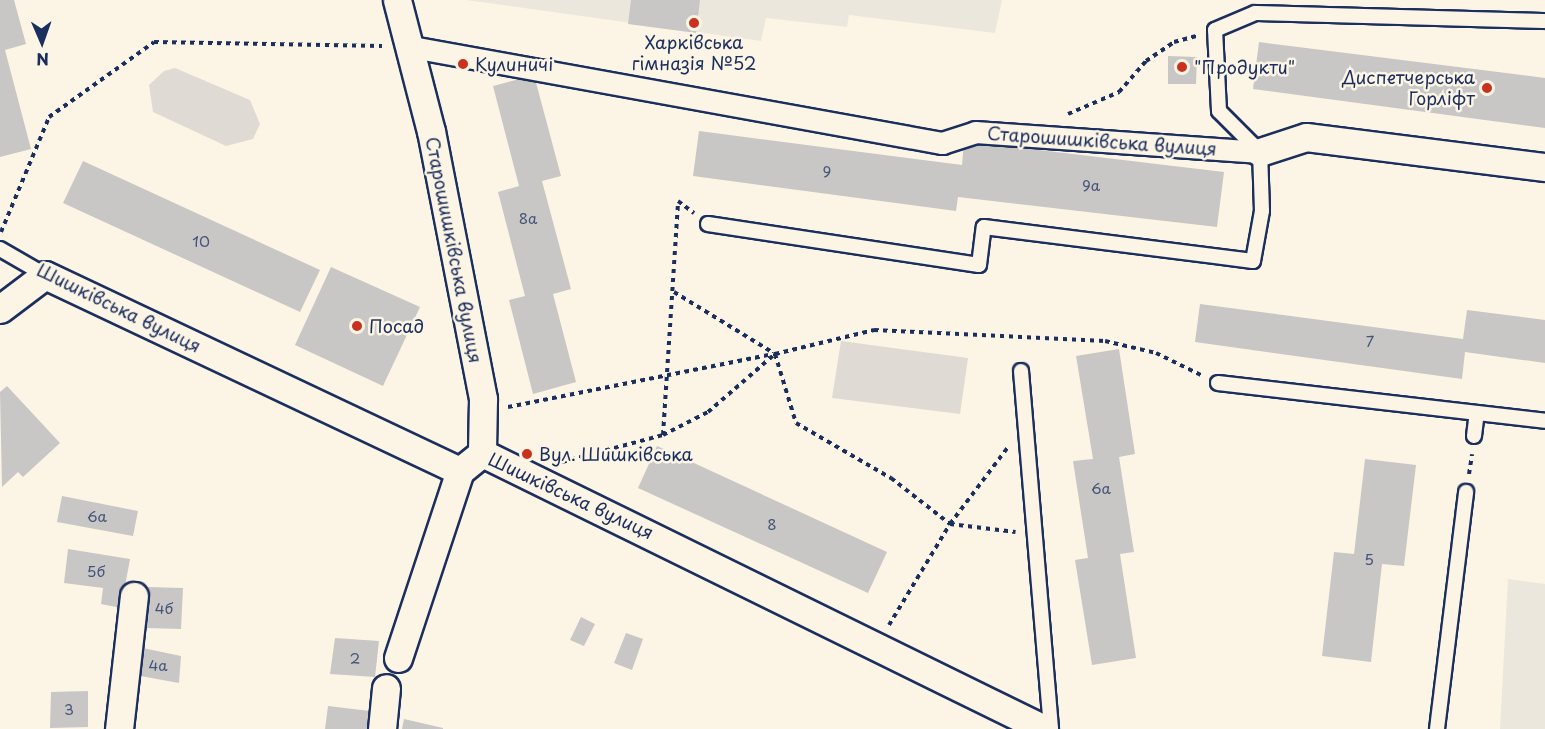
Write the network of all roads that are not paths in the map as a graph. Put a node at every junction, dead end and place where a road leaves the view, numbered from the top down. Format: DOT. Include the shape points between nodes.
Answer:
graph roads {
  1 [pos="397,0"];
  2 [pos="1545,21"];
  3 [pos="412,47"];
  4 [pos="1260,152"];
  5 [pos="1545,167"];
  6 [pos="708,225"];
  7 [pos="0,249"];
  8 [pos="45,275"];
  9 [pos="0,309"];
  10 [pos="1021,371"];
  11 [pos="1218,383"];
  12 [pos="1477,413"];
  13 [pos="1545,421"];
  14 [pos="1474,436"];
  15 [pos="482,453"];
  16 [pos="459,471"];
  17 [pos="1466,492"];
  18 [pos="134,596"];
  19 [pos="398,658"];
  20 [pos="386,688"];
  21 [pos="119,729"];
  22 [pos="382,729"];
  23 [pos="1044,729"];
  24 [pos="1051,729"];
  25 [pos="1437,729"];
  1 -- 3 [label="street, Старошишківська вулиця"];
  2 -- 4 [label="lane" via="1255,13 1215,30 1220,111"];
  3 -- 4 [label="street, Старошишківська вулиця" via="942,143 975,132"];
  3 -- 15 [label="street, Старошишківська вулиця" via="483,413"];
  4 -- 5 [label="street, Старошишківська вулиця" via="1305,137"];
  4 -- 6 [label="lane" via="1262,211 1253,261 984,226 979,265"];
  7 -- 8 [label="lane, Шишківська вулиця"];
  8 -- 9 [label="street"];
  8 -- 16 [label="street, Шишківська вулиця"];
  10 -- 24 [label="lane"];
  11 -- 12 [label="lane"];
  12 -- 13 [label="lane"];
  12 -- 14 [label="lane"];
  15 -- 16 [label="street, Шишківська вулиця"];
  15 -- 23 [label="street, Шишківська вулиця"];
  16 -- 19 [label="street"];
  17 -- 25 [label="lane"];
  18 -- 21 [label="street"];
  20 -- 22 [label="street"];
}
